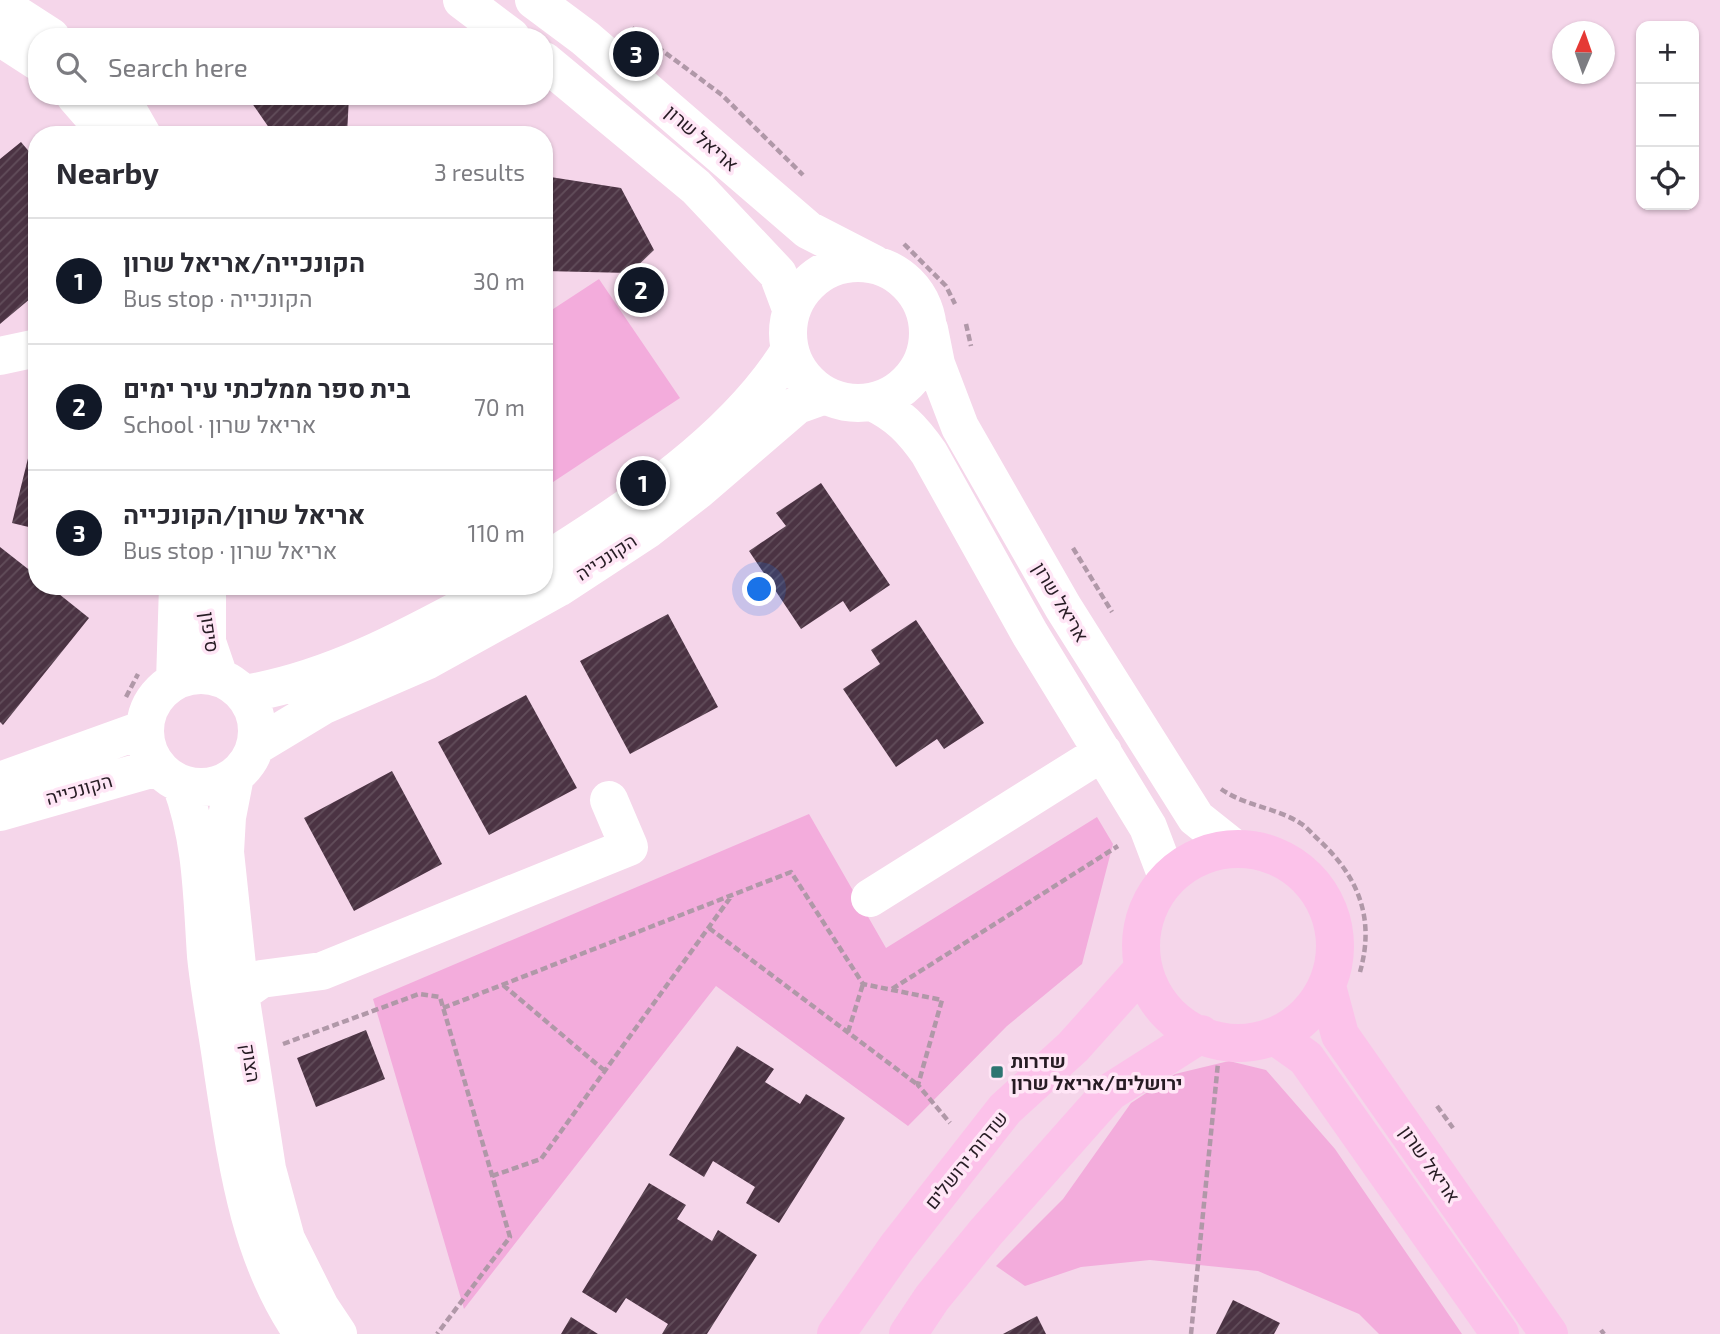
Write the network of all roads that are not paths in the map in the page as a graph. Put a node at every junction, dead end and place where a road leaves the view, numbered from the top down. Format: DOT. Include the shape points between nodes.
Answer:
graph roads {
  1 [pos="462,0"];
  2 [pos="534,0"];
  3 [pos="0,4"];
  4 [pos="37,28"];
  5 [pos="499,28"];
  6 [pos="0,37"];
  7 [pos="28,55"];
  8 [pos="553,68"];
  9 [pos="83,105"];
  10 [pos="122,105"];
  11 [pos="101,126"];
  12 [pos="137,126"];
  13 [pos="876,264"];
  14 [pos="791,309"];
  15 [pos="929,329"];
  16 [pos="28,350"];
  17 [pos="790,350"];
  18 [pos="0,356"];
  19 [pos="825,395"];
  20 [pos="872,402"];
  21 [pos="553,556"];
  22 [pos="553,591"];
  23 [pos="178,595"];
  24 [pos="207,595"];
  25 [pos="486,595"];
  26 [pos="545,595"];
  27 [pos="175,681"];
  28 [pos="232,686"];
  29 [pos="134,714"];
  30 [pos="1103,752"];
  31 [pos="245,761"];
  32 [pos="169,776"];
  33 [pos="0,781"];
  34 [pos="609,800"];
  35 [pos="0,812"];
  36 [pos="1235,849"];
  37 [pos="1167,877"];
  38 [pos="870,898"];
  39 [pos="1142,970"];
  40 [pos="1343,982"];
  41 [pos="240,994"];
  42 [pos="1275,1036"];
  43 [pos="1211,1037"];
  44 [pos="303,1334"];
  45 [pos="338,1334"];
  46 [pos="836,1334"];
  47 [pos="908,1334"];
  48 [pos="1500,1334"];
  49 [pos="1549,1334"];
  1 -- 5 [label="street"];
  2 -- 13 [label="street, אריאל שרון" via="585,38 808,230"];
  3 -- 4 [label="street"];
  6 -- 7 [label="street"];
  8 -- 14 [label="street" via="696,187 778,274"];
  9 -- 11 [label="street"];
  10 -- 12 [label="street"];
  13 -- 14 [label="street" via="835,266 809,283"];
  13 -- 15 [label="street" via="914,288 925,307"];
  14 -- 17 [label="street"];
  15 -- 20 [label="street" via="927,351 912,379 901,390"];
  15 -- 36 [label="street, אריאל שרון" via="936,365 960,426 1056,595 1196,818"];
  16 -- 18 [label="street"];
  17 -- 19 [label="street" via="797,368"];
  17 -- 21 [label="street, הקונכייה" via="759,394 679,468"];
  19 -- 20 [label="street" via="848,403"];
  19 -- 22 [label="street, הקונכייה" via="797,405 648,529"];
  20 -- 30 [label="street" via="891,411 929,453 1017,612"];
  23 -- 27 [label="street"];
  24 -- 28 [label="street, סיפון" via="207,642"];
  25 -- 28 [label="street" via="415,634 313,678"];
  26 -- 31 [label="street, הקונכייה" via="428,660 313,710"];
  27 -- 28 [label="street" via="194,675"];
  27 -- 29 [label="street"];
  28 -- 31 [label="street" via="257,720"];
  29 -- 32 [label="street" via="150,756"];
  29 -- 33 [label="street, הקונכייה"];
  30 -- 37 [label="street" via="1148,827"];
  30 -- 38 [label="street"];
  31 -- 32 [label="street" via="210,787"];
  31 -- 41 [label="street, הצוק" via="227,817 225,852"];
  32 -- 35 [label="street, הקונכייה"];
  32 -- 44 [label="street, הצוק" via="194,818 207,960 239,1175 259,1249"];
  34 -- 41 [label="street" via="629,847 322,971 261,979"];
  36 -- 37 [label="main road" via="1210,850"];
  36 -- 40 [label="main road" via="1278,859 1297,869 1319,892 1333,922"];
  37 -- 39 [label="main road" via="1142,929"];
  39 -- 43 [label="main road" via="1175,1020"];
  39 -- 46 [label="main road, שדרות ירושלים" via="1073,1047 1005,1109"];
  40 -- 42 [label="main road" via="1313,1013"];
  40 -- 49 [label="main road, אריאל שרון" via="1340,1035"];
  41 -- 45 [label="street, הצוק" via="267,1169 286,1239"];
  42 -- 43 [label="main road" via="1248,1043"];
  42 -- 48 [label="main road" via="1306,1058"];
  43 -- 47 [label="main road" via="1110,1092 986,1232"];
}
